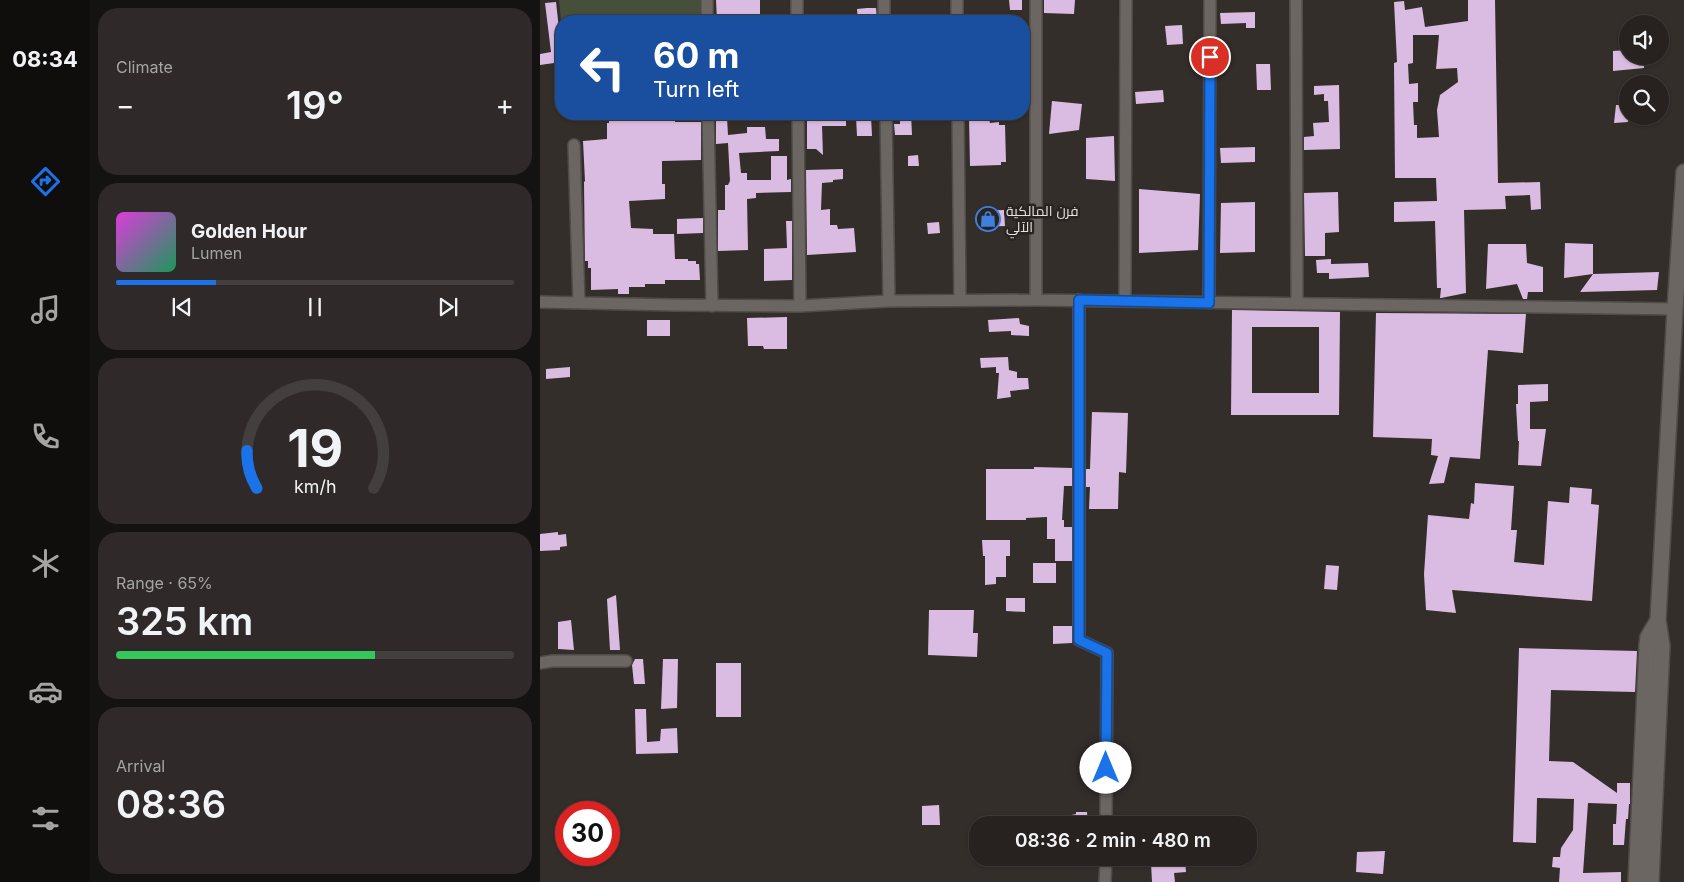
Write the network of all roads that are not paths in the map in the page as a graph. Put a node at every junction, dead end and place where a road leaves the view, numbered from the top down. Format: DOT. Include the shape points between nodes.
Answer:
graph roads {
  1 [pos="707,0"];
  2 [pos="797,0"];
  3 [pos="884,0"];
  4 [pos="957,0"];
  5 [pos="1036,0"];
  6 [pos="1126,0"];
  7 [pos="1210,0"];
  8 [pos="1296,0"];
  9 [pos="707,15"];
  10 [pos="797,15"];
  11 [pos="884,15"];
  12 [pos="957,15"];
  13 [pos="708,120"];
  14 [pos="798,120"];
  15 [pos="886,120"];
  16 [pos="958,120"];
  17 [pos="574,145"];
  18 [pos="1684,172"];
  19 [pos="960,299"];
  20 [pos="1036,300"];
  21 [pos="1079,300"];
  22 [pos="889,301"];
  23 [pos="1125,301"];
  24 [pos="540,302"];
  25 [pos="579,303"];
  26 [pos="1209,303"];
  27 [pos="1297,304"];
  28 [pos="712,306"];
  29 [pos="800,306"];
  30 [pos="1675,309"];
  31 [pos="626,662"];
  32 [pos="540,663"];
  33 [pos="1648,775"];
  34 [pos="1106,816"];
  35 [pos="1106,866"];
  36 [pos="1105,882"];
  37 [pos="1636,882"];
  38 [pos="1651,882"];
  1 -- 9 [label="street"];
  2 -- 10 [label="street"];
  3 -- 11 [label="street"];
  4 -- 12 [label="street"];
  5 -- 20 [label="street"];
  6 -- 23 [label="street"];
  7 -- 26 [label="street"];
  8 -- 27 [label="street"];
  13 -- 28 [label="street"];
  14 -- 29 [label="street"];
  15 -- 22 [label="street"];
  16 -- 19 [label="street"];
  17 -- 25 [label="street"];
  18 -- 30 [label="main road"];
  19 -- 20 [label="street"];
  19 -- 22 [label="street"];
  20 -- 21 [label="street"];
  21 -- 23 [label="street"];
  21 -- 34 [label="street" via="1079,640 1107,653"];
  22 -- 29 [label="street"];
  23 -- 26 [label="street"];
  24 -- 25 [label="street"];
  25 -- 28 [label="street"];
  26 -- 27 [label="street"];
  27 -- 30 [label="street"];
  28 -- 29 [label="street"];
  30 -- 33 [label="main road" via="1658,620 1662,646"];
  31 -- 32 [label="street"];
  33 -- 37 [label="main road"];
  33 -- 38 [label="main road"];
  35 -- 36 [label="street"];
}
